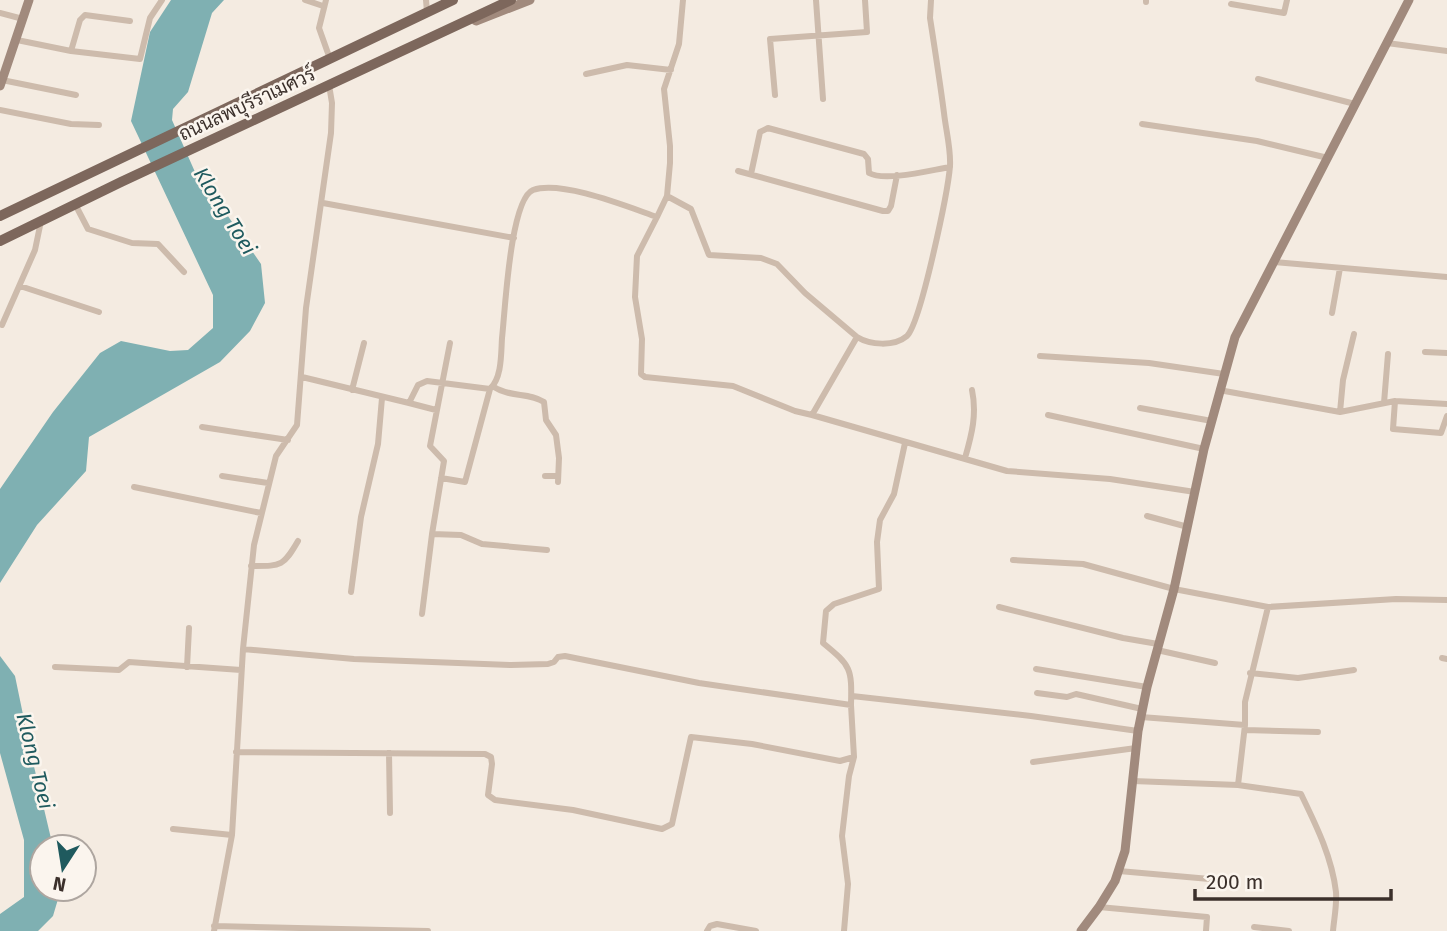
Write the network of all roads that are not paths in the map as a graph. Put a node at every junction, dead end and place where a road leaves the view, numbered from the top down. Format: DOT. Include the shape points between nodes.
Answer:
graph roads {
  1 [pos="29,0"];
  2 [pos="162,0"];
  3 [pos="305,0"];
  4 [pos="426,0"];
  5 [pos="450,0"];
  6 [pos="510,0"];
  7 [pos="530,0"];
  8 [pos="683,0"];
  9 [pos="816,0"];
  10 [pos="865,0"];
  11 [pos="931,0"];
  12 [pos="1287,0"];
  13 [pos="1409,0"];
  14 [pos="324,3"];
  15 [pos="1231,4"];
  16 [pos="427,12"];
  17 [pos="0,13"];
  18 [pos="23,19"];
  19 [pos="130,21"];
  20 [pos="818,34"];
  21 [pos="430,39"];
  22 [pos="16,40"];
  23 [pos="1387,43"];
  24 [pos="71,51"];
  25 [pos="1447,51"];
  26 [pos="330,59"];
  27 [pos="4,63"];
  28 [pos="671,70"];
  29 [pos="586,74"];
  30 [pos="1258,79"];
  31 [pos="1,84"];
  32 [pos="329,85"];
  33 [pos="76,95"];
  34 [pos="775,95"];
  35 [pos="823,99"];
  36 [pos="1354,104"];
  37 [pos="0,110"];
  38 [pos="1142,124"];
  39 [pos="99,125"];
  40 [pos="1328,158"];
  41 [pos="950,167"];
  42 [pos="738,171"];
  43 [pos="751,174"];
  44 [pos="897,175"];
  45 [pos="667,196"];
  46 [pos="323,203"];
  47 [pos="75,204"];
  48 [pos="2,214"];
  49 [pos="657,217"];
  50 [pos="40,222"];
  51 [pos="513,238"];
  52 [pos="0,241"];
  53 [pos="1274,262"];
  54 [pos="1340,268"];
  55 [pos="184,272"];
  56 [pos="1447,277"];
  57 [pos="20,286"];
  58 [pos="99,312"];
  59 [pos="1332,313"];
  60 [pos="2,325"];
  61 [pos="1354,334"];
  62 [pos="857,337"];
  63 [pos="450,342"];
  64 [pos="364,344"];
  65 [pos="1425,352"];
  66 [pos="1447,353"];
  67 [pos="1388,354"];
  68 [pos="1040,356"];
  69 [pos="1224,374"];
  70 [pos="302,377"];
  71 [pos="444,382"];
  72 [pos="492,388"];
  73 [pos="352,390"];
  74 [pos="972,390"];
  75 [pos="1219,390"];
  76 [pos="382,398"];
  77 [pos="1395,401"];
  78 [pos="409,403"];
  79 [pos="1384,403"];
  80 [pos="1447,404"];
  81 [pos="1140,408"];
  82 [pos="436,410"];
  83 [pos="1339,412"];
  84 [pos="812,415"];
  85 [pos="1048,415"];
  86 [pos="1447,416"];
  87 [pos="1212,421"];
  88 [pos="202,427"];
  89 [pos="288,440"];
  90 [pos="905,443"];
  91 [pos="1204,449"];
  92 [pos="965,458"];
  93 [pos="222,476"];
  94 [pos="545,476"];
  95 [pos="442,478"];
  96 [pos="268,484"];
  97 [pos="134,487"];
  98 [pos="1195,492"];
  99 [pos="261,513"];
  100 [pos="1147,516"];
  101 [pos="1188,527"];
  102 [pos="432,534"];
  103 [pos="298,541"];
  104 [pos="547,550"];
  105 [pos="1013,560"];
  106 [pos="251,566"];
  107 [pos="1174,589"];
  108 [pos="351,592"];
  109 [pos="1447,600"];
  110 [pos="999,607"];
  111 [pos="1268,607"];
  112 [pos="422,614"];
  113 [pos="189,628"];
  114 [pos="1157,647"];
  115 [pos="243,649"];
  116 [pos="1215,663"];
  117 [pos="55,667"];
  118 [pos="187,667"];
  119 [pos="1036,669"];
  120 [pos="242,670"];
  121 [pos="1354,670"];
  122 [pos="1250,673"];
  123 [pos="1147,687"];
  124 [pos="1037,693"];
  125 [pos="852,696"];
  126 [pos="851,705"];
  127 [pos="1141,713"];
  128 [pos="1245,728"];
  129 [pos="1138,731"];
  130 [pos="1318,732"];
  131 [pos="1136,748"];
  132 [pos="236,752"];
  133 [pos="389,753"];
  134 [pos="854,757"];
  135 [pos="1033,762"];
  136 [pos="1133,781"];
  137 [pos="1238,785"];
  138 [pos="390,813"];
  139 [pos="173,829"];
  140 [pos="232,835"];
  141 [pos="1119,871"];
  142 [pos="1221,880"];
  143 [pos="1099,907"];
  144 [pos="214,928"];
  145 [pos="1254,928"];
  146 [pos="428,931"];
  147 [pos="707,931"];
  148 [pos="756,931"];
  149 [pos="844,931"];
  150 [pos="1081,931"];
  151 [pos="1206,931"];
  152 [pos="1289,931"];
  153 [pos="1333,931"];
  1 -- 18 [label="street"];
  2 -- 24 [label="street" via="150,18 140,59"];
  3 -- 14 [label="street"];
  4 -- 16 [label="street"];
  5 -- 16 [label="main road, ถนนลพบุรีราเมศวร์"];
  6 -- 21 [label="main road, ถนนลพบุรีราเมศวร์"];
  7 -- 21 [label="street"];
  8 -- 28 [label="street"];
  9 -- 20 [label="street"];
  10 -- 20 [label="street" via="867,32"];
  11 -- 41 [label="street"];
  12 -- 15 [label="street" via="1284,13"];
  13 -- 23 [label="street"];
  14 -- 26 [label="street" via="319,28"];
  16 -- 26 [label="main road, ถนนลพบุรีราเมศวร์"];
  17 -- 18 [label="street"];
  18 -- 22 [label="street"];
  19 -- 24 [label="street" via="85,15"];
  20 -- 34 [label="street" via="770,39"];
  20 -- 35 [label="street"];
  21 -- 32 [label="main road, ถนนลพบุรีราเมศวร์"];
  22 -- 24 [label="street"];
  22 -- 27 [label="street"];
  23 -- 25 [label="street"];
  23 -- 36 [label="street"];
  26 -- 48 [label="main road, ถนนลพบุรีราเมศวร์"];
  27 -- 31 [label="street"];
  28 -- 29 [label="street" via="627,65"];
  28 -- 45 [label="street" via="664,89 670,146"];
  30 -- 36 [label="street"];
  31 -- 33 [label="street"];
  32 -- 46 [label="street" via="331,133"];
  32 -- 47 [label="main road, ถนนลพบุรีราเมศวร์"];
  36 -- 40 [label="street"];
  37 -- 39 [label="street"];
  38 -- 40 [label="street" via="1257,141"];
  40 -- 53 [label="street"];
  41 -- 44 [label="street"];
  41 -- 62 [label="street" via="936,243 909,334 891,343 866,343"];
  42 -- 43 [label="street"];
  43 -- 44 [label="street" via="883,211 891,206"];
  43 -- 44 [label="street" via="760,132 768,128 864,154 873,176"];
  45 -- 49 [label="street"];
  45 -- 62 [label="street" via="691,209 709,255 761,258 777,264"];
  46 -- 51 [label="street"];
  46 -- 70 [label="street" via="306,308"];
  47 -- 50 [label="main road, ถนนลพบุรีราเมศวร์"];
  47 -- 55 [label="street" via="88,229 132,243 158,244"];
  49 -- 51 [label="street" via="594,195 534,190 527,194 517,215"];
  49 -- 84 [label="street" via="637,256 641,374 733,386"];
  50 -- 52 [label="main road, ถนนลพบุรีราเมศวร์"];
  50 -- 57 [label="street" via="35,250"];
  51 -- 72 [label="street" via="500,365"];
  53 -- 54 [label="street"];
  53 -- 69 [label="street" via="1235,337"];
  54 -- 56 [label="street"];
  54 -- 59 [label="street"];
  57 -- 58 [label="street"];
  57 -- 60 [label="street"];
  61 -- 83 [label="street"];
  62 -- 84 [label="street"];
  63 -- 71 [label="street"];
  64 -- 73 [label="street"];
  65 -- 66 [label="street"];
  67 -- 79 [label="street"];
  68 -- 69 [label="street" via="1149,363"];
  69 -- 75 [label="street"];
  70 -- 73 [label="street"];
  70 -- 89 [label="street" via="297,425"];
  71 -- 72 [label="street"];
  71 -- 78 [label="street" via="418,385"];
  71 -- 82 [label="street"];
  72 -- 94 [label="street" via="544,402 559,458 558,479"];
  72 -- 95 [label="street" via="465,482"];
  73 -- 76 [label="street"];
  74 -- 92 [label="street" via="976,409"];
  75 -- 83 [label="street"];
  75 -- 87 [label="street"];
  76 -- 78 [label="street"];
  76 -- 108 [label="street"];
  77 -- 79 [label="street"];
  77 -- 80 [label="street"];
  77 -- 86 [label="street" via="1393,429 1441,433"];
  78 -- 82 [label="street"];
  79 -- 83 [label="street"];
  81 -- 87 [label="street"];
  82 -- 95 [label="street" via="430,446 444,461"];
  84 -- 90 [label="street"];
  85 -- 91 [label="street"];
  87 -- 91 [label="street"];
  88 -- 89 [label="street"];
  89 -- 96 [label="street" via="276,456"];
  90 -- 92 [label="street"];
  90 -- 125 [label="street" via="894,494 880,520 879,589 826,611 823,643 850,670"];
  91 -- 98 [label="street"];
  92 -- 98 [label="street" via="1007,471"];
  93 -- 96 [label="street"];
  95 -- 102 [label="street"];
  96 -- 99 [label="street"];
  97 -- 99 [label="street"];
  98 -- 101 [label="street"];
  99 -- 106 [label="street"];
  100 -- 101 [label="street"];
  101 -- 107 [label="street"];
  102 -- 104 [label="street"];
  102 -- 112 [label="street"];
  103 -- 106 [label="street" via="285,562"];
  105 -- 107 [label="street" via="1083,564"];
  106 -- 115 [label="street"];
  107 -- 111 [label="street"];
  107 -- 114 [label="street"];
  109 -- 111 [label="street"];
  110 -- 114 [label="street"];
  111 -- 122 [label="street"];
  113 -- 118 [label="street"];
  114 -- 116 [label="street"];
  114 -- 123 [label="street"];
  115 -- 120 [label="street"];
  115 -- 126 [label="street" via="511,665 548,664 565,656 699,683"];
  117 -- 118 [label="street" via="119,670 129,662"];
  118 -- 120 [label="street"];
  119 -- 123 [label="street"];
  120 -- 132 [label="street"];
  121 -- 122 [label="street" via="1298,678"];
  122 -- 128 [label="street"];
  123 -- 127 [label="street"];
  124 -- 127 [label="street" via="1076,694"];
  125 -- 126 [label="street"];
  125 -- 129 [label="street"];
  126 -- 134 [label="street"];
  127 -- 128 [label="street"];
  127 -- 129 [label="street"];
  128 -- 130 [label="street"];
  128 -- 137 [label="street"];
  129 -- 131 [label="street"];
  131 -- 135 [label="street"];
  131 -- 136 [label="street"];
  132 -- 133 [label="street"];
  132 -- 140 [label="street"];
  133 -- 134 [label="street" via="485,754 492,764 488,795 495,800 662,829 672,824 691,737 840,761"];
  133 -- 138 [label="street"];
  134 -- 149 [label="street" via="842,836 848,884"];
  136 -- 137 [label="street"];
  136 -- 141 [label="street"];
  137 -- 153 [label="street" via="1301,794 1329,860 1336,895"];
  139 -- 140 [label="street"];
  140 -- 144 [label="street"];
  141 -- 142 [label="street"];
  141 -- 143 [label="street"];
  143 -- 150 [label="street"];
  143 -- 151 [label="street" via="1207,917"];
  144 -- 146 [label="street"];
  145 -- 152 [label="street"];
  147 -- 148 [label="street" via="717,925"];
}
